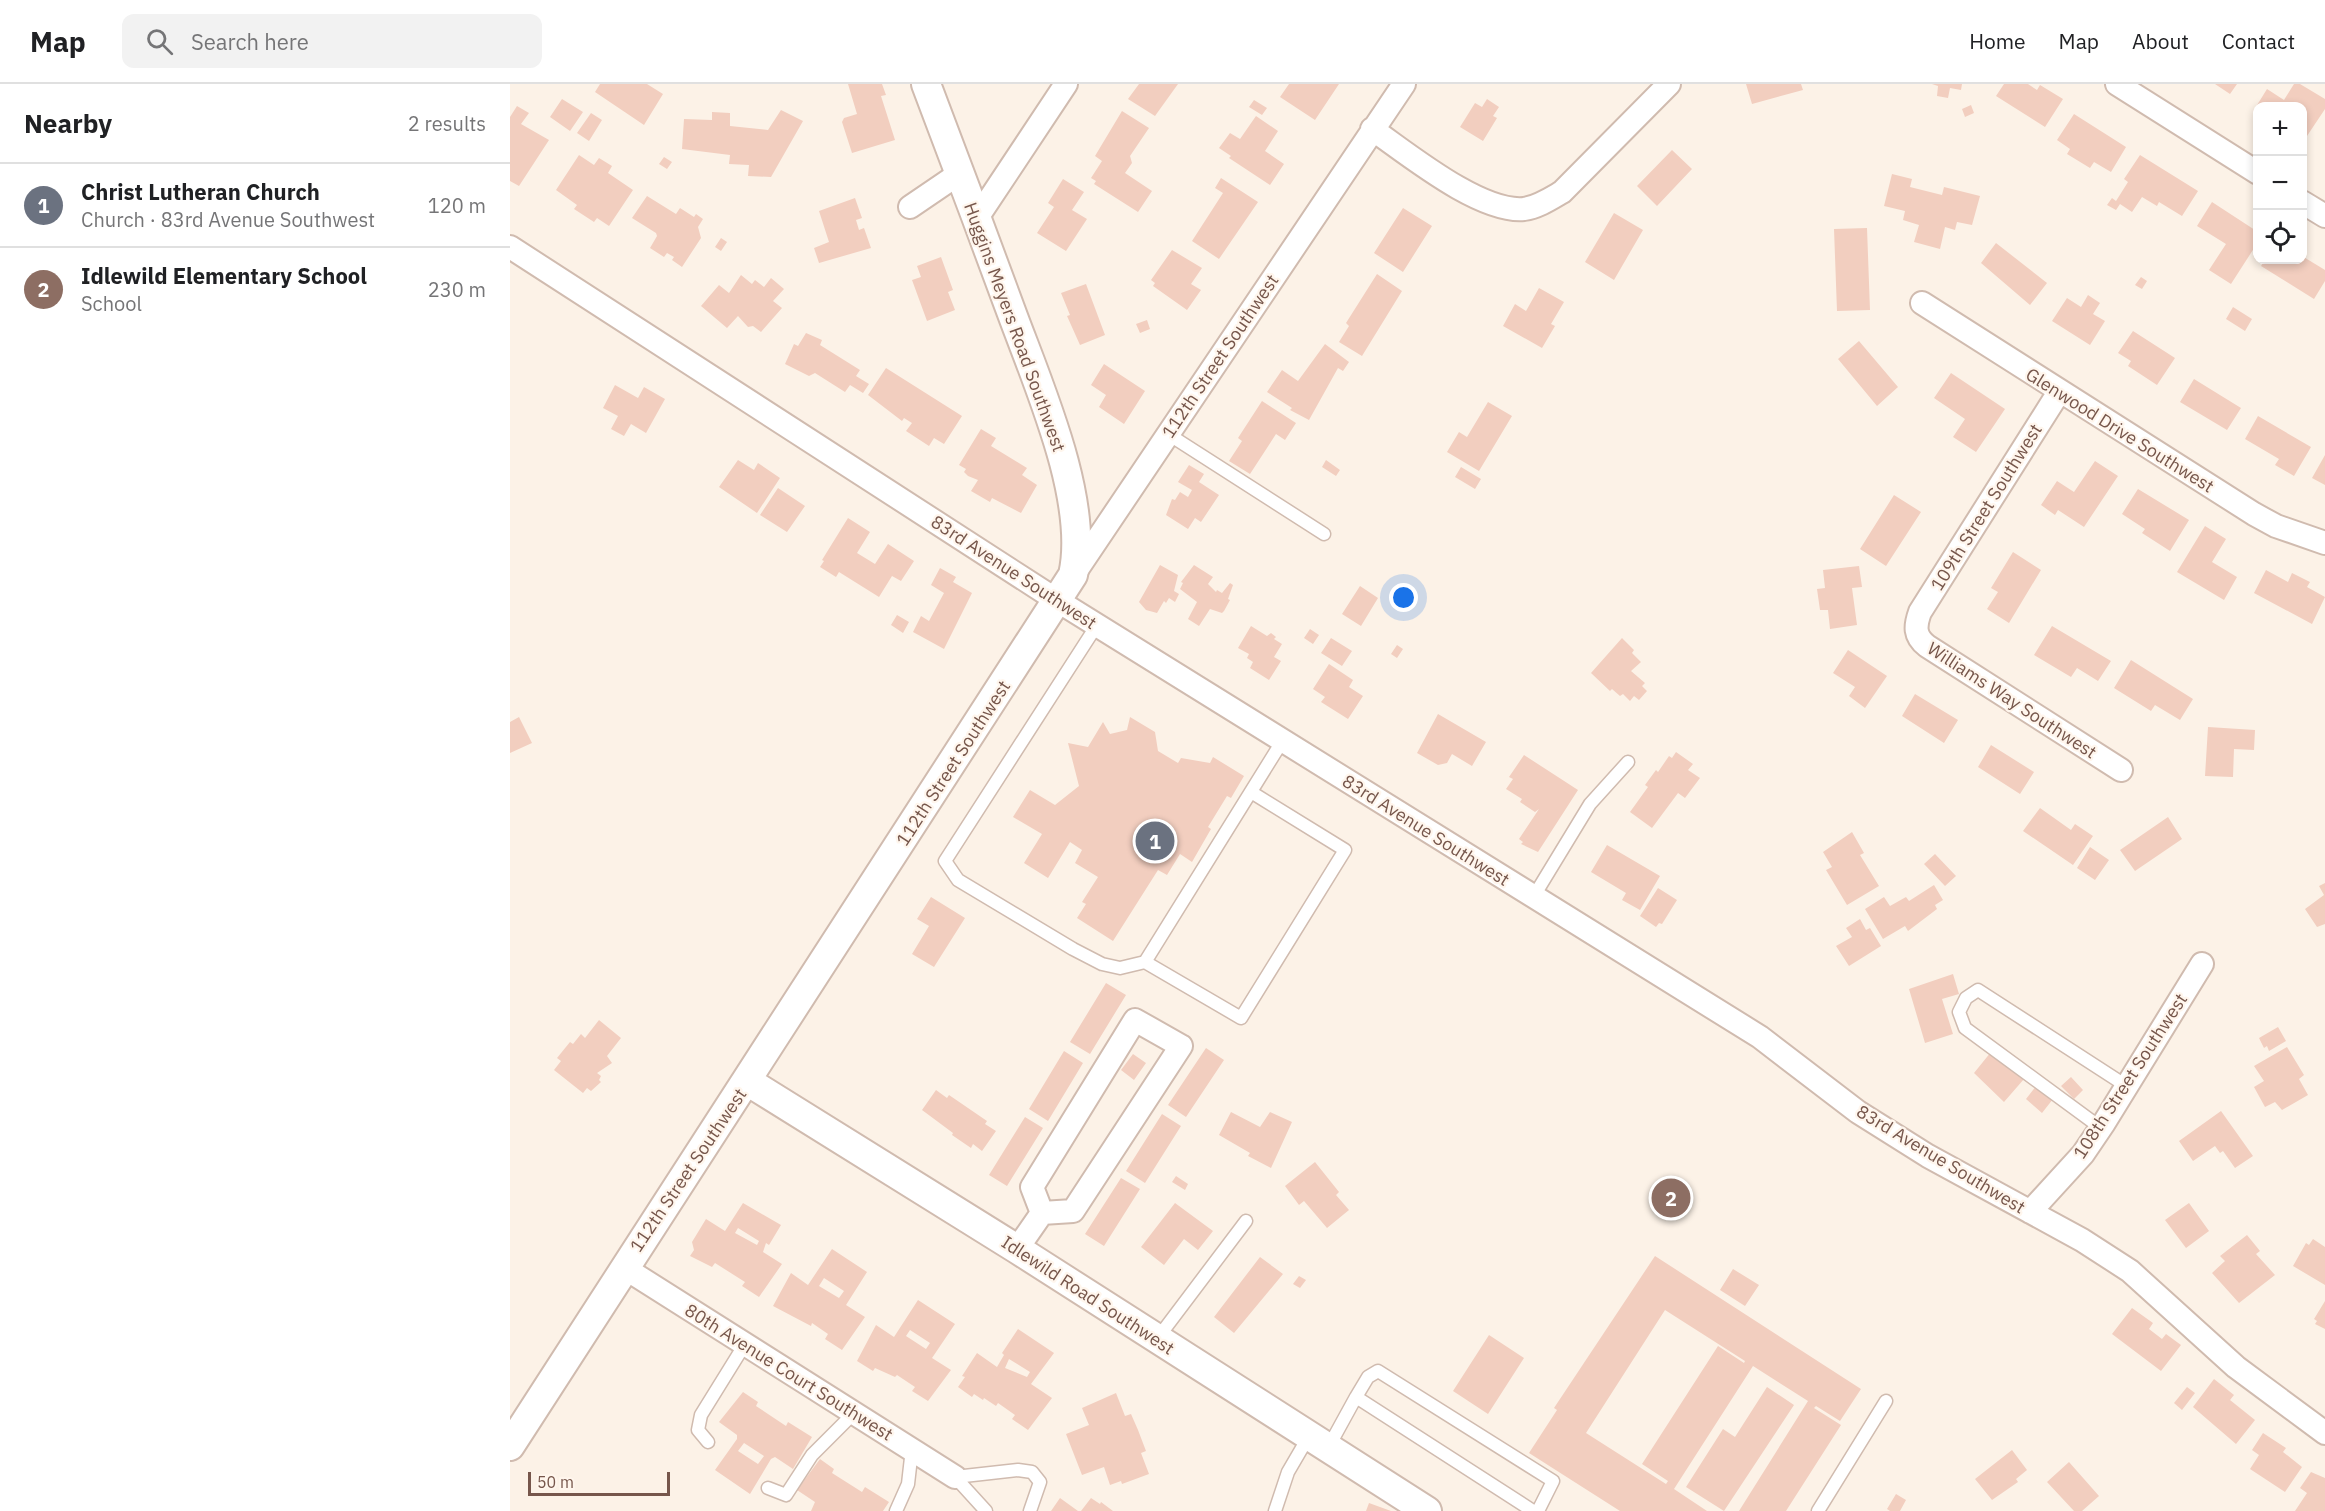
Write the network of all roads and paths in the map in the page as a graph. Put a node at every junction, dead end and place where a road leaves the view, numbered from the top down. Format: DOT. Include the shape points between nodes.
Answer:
graph roads {
  1 [pos="926,84"];
  2 [pos="1066,84"];
  3 [pos="1404,84"];
  4 [pos="1669,84"];
  5 [pos="2117,84"];
  6 [pos="1372,129"];
  7 [pos="2253,170"];
  8 [pos="957,175"];
  9 [pos="2307,205"];
  10 [pos="910,207"];
  11 [pos="2325,216"];
  12 [pos="977,218"];
  13 [pos="510,247"];
  14 [pos="1922,303"];
  15 [pos="2059,392"];
  16 [pos="1168,434"];
  17 [pos="1324,534"];
  18 [pos="2325,543"];
  19 [pos="1073,575"];
  20 [pos="1058,601"];
  21 [pos="1916,623"];
  22 [pos="1097,625"];
  23 [pos="1282,740"];
  24 [pos="1628,762"];
  25 [pos="2121,770"];
  26 [pos="1251,792"];
  27 [pos="1534,896"];
  28 [pos="1145,962"];
  29 [pos="2202,964"];
  30 [pos="747,1081"];
  31 [pos="2128,1087"];
  32 [pos="2101,1128"];
  33 [pos="2030,1212"];
  34 [pos="1042,1213"];
  35 [pos="1246,1221"];
  36 [pos="1017,1249"];
  37 [pos="623,1267"];
  38 [pos="1157,1339"];
  39 [pos="745,1344"];
  40 [pos="1356,1398"];
  41 [pos="1886,1401"];
  42 [pos="854,1413"];
  43 [pos="2325,1433"];
  44 [pos="708,1442"];
  45 [pos="1318,1442"];
  46 [pos="510,1446"];
  47 [pos="912,1449"];
  48 [pos="955,1477"];
  49 [pos="768,1488"];
  50 [pos="896,1511"];
  51 [pos="986,1511"];
  52 [pos="1030,1511"];
  53 [pos="1275,1511"];
  54 [pos="1427,1511"];
  55 [pos="1533,1511"];
  56 [pos="1538,1511"];
  57 [pos="1818,1511"];
  1 -- 8 [label="street, Huggins Meyers Road Southwest"];
  2 -- 12 [label="street"];
  3 -- 6 [label="street, 112th Street Southwest"];
  4 -- 6 [label="street" via="1562,192 1526,209 1491,204 1466,192"];
  5 -- 7 [label="street"];
  6 -- 16 [label="street, 112th Street Southwest"];
  8 -- 10 [label="street"];
  8 -- 12 [label="street, Huggins Meyers Road Southwest"];
  9 -- 11 [label="street"];
  12 -- 19 [label="street, Huggins Meyers Road Southwest" via="1047,408 1068,478 1077,545"];
  13 -- 20 [label="street, 83rd Avenue Southwest"];
  14 -- 15 [label="street, Glenwood Drive Southwest"];
  15 -- 18 [label="street, Glenwood Drive Southwest" via="2254,514"];
  15 -- 21 [label="street, 109th Street Southwest"];
  16 -- 17 [label="lane"];
  16 -- 19 [label="street, 112th Street Southwest"];
  19 -- 20 [label="street, 112th Street Southwest"];
  20 -- 22 [label="street, 83rd Avenue Southwest"];
  20 -- 30 [label="street, 112th Street Southwest"];
  21 -- 25 [label="street, Williams Way Southwest" via="1917,635 1927,646"];
  22 -- 23 [label="street, 83rd Avenue Southwest"];
  22 -- 28 [label="lane" via="945,861 958,880 1102,964 1120,968"];
  23 -- 26 [label="lane"];
  23 -- 27 [label="street, 83rd Avenue Southwest"];
  24 -- 27 [label="lane" via="1590,804"];
  26 -- 28 [label="lane"];
  26 -- 28 [label="lane" via="1345,850 1241,1018"];
  27 -- 33 [label="street, 83rd Avenue Southwest" via="1760,1037 1868,1118"];
  29 -- 31 [label="street, 108th Street Southwest"];
  30 -- 36 [label="street, Idlewild Road Southwest"];
  30 -- 37 [label="street, 112th Street Southwest"];
  31 -- 32 [label="street, 108th Street Southwest"];
  31 -- 32 [label="lane" via="1978,990 1966,998 1959,1012 1965,1028"];
  32 -- 33 [label="street, 108th Street Southwest" via="2083,1154"];
  33 -- 43 [label="street, 83rd Avenue Southwest" via="2130,1270 2236,1367"];
  34 -- 34 [label="street" via="1073,1211 1181,1046 1135,1020 1032,1187"];
  34 -- 36 [label="street"];
  35 -- 38 [label="lane"];
  36 -- 38 [label="street, Idlewild Road Southwest"];
  37 -- 39 [label="street, 80th Avenue Court Southwest"];
  37 -- 46 [label="street, 112th Street Southwest"];
  38 -- 45 [label="street, Idlewild Road Southwest"];
  39 -- 42 [label="street, 80th Avenue Court Southwest"];
  39 -- 44 [label="lane" via="701,1415 698,1430"];
  40 -- 45 [label="lane"];
  40 -- 55 [label="lane"];
  40 -- 56 [label="lane" via="1368,1377 1378,1371 1553,1480"];
  41 -- 57 [label="lane"];
  42 -- 47 [label="street, 80th Avenue Court Southwest"];
  42 -- 49 [label="lane" via="812,1455 786,1495"];
  45 -- 53 [label="lane" via="1288,1472"];
  45 -- 54 [label="street, Idlewild Road Southwest"];
  47 -- 48 [label="street, 80th Avenue Court Southwest"];
  47 -- 50 [label="lane" via="908,1484"];
  48 -- 51 [label="lane"];
  48 -- 52 [label="lane" via="1032,1472 1040,1482"];
}
